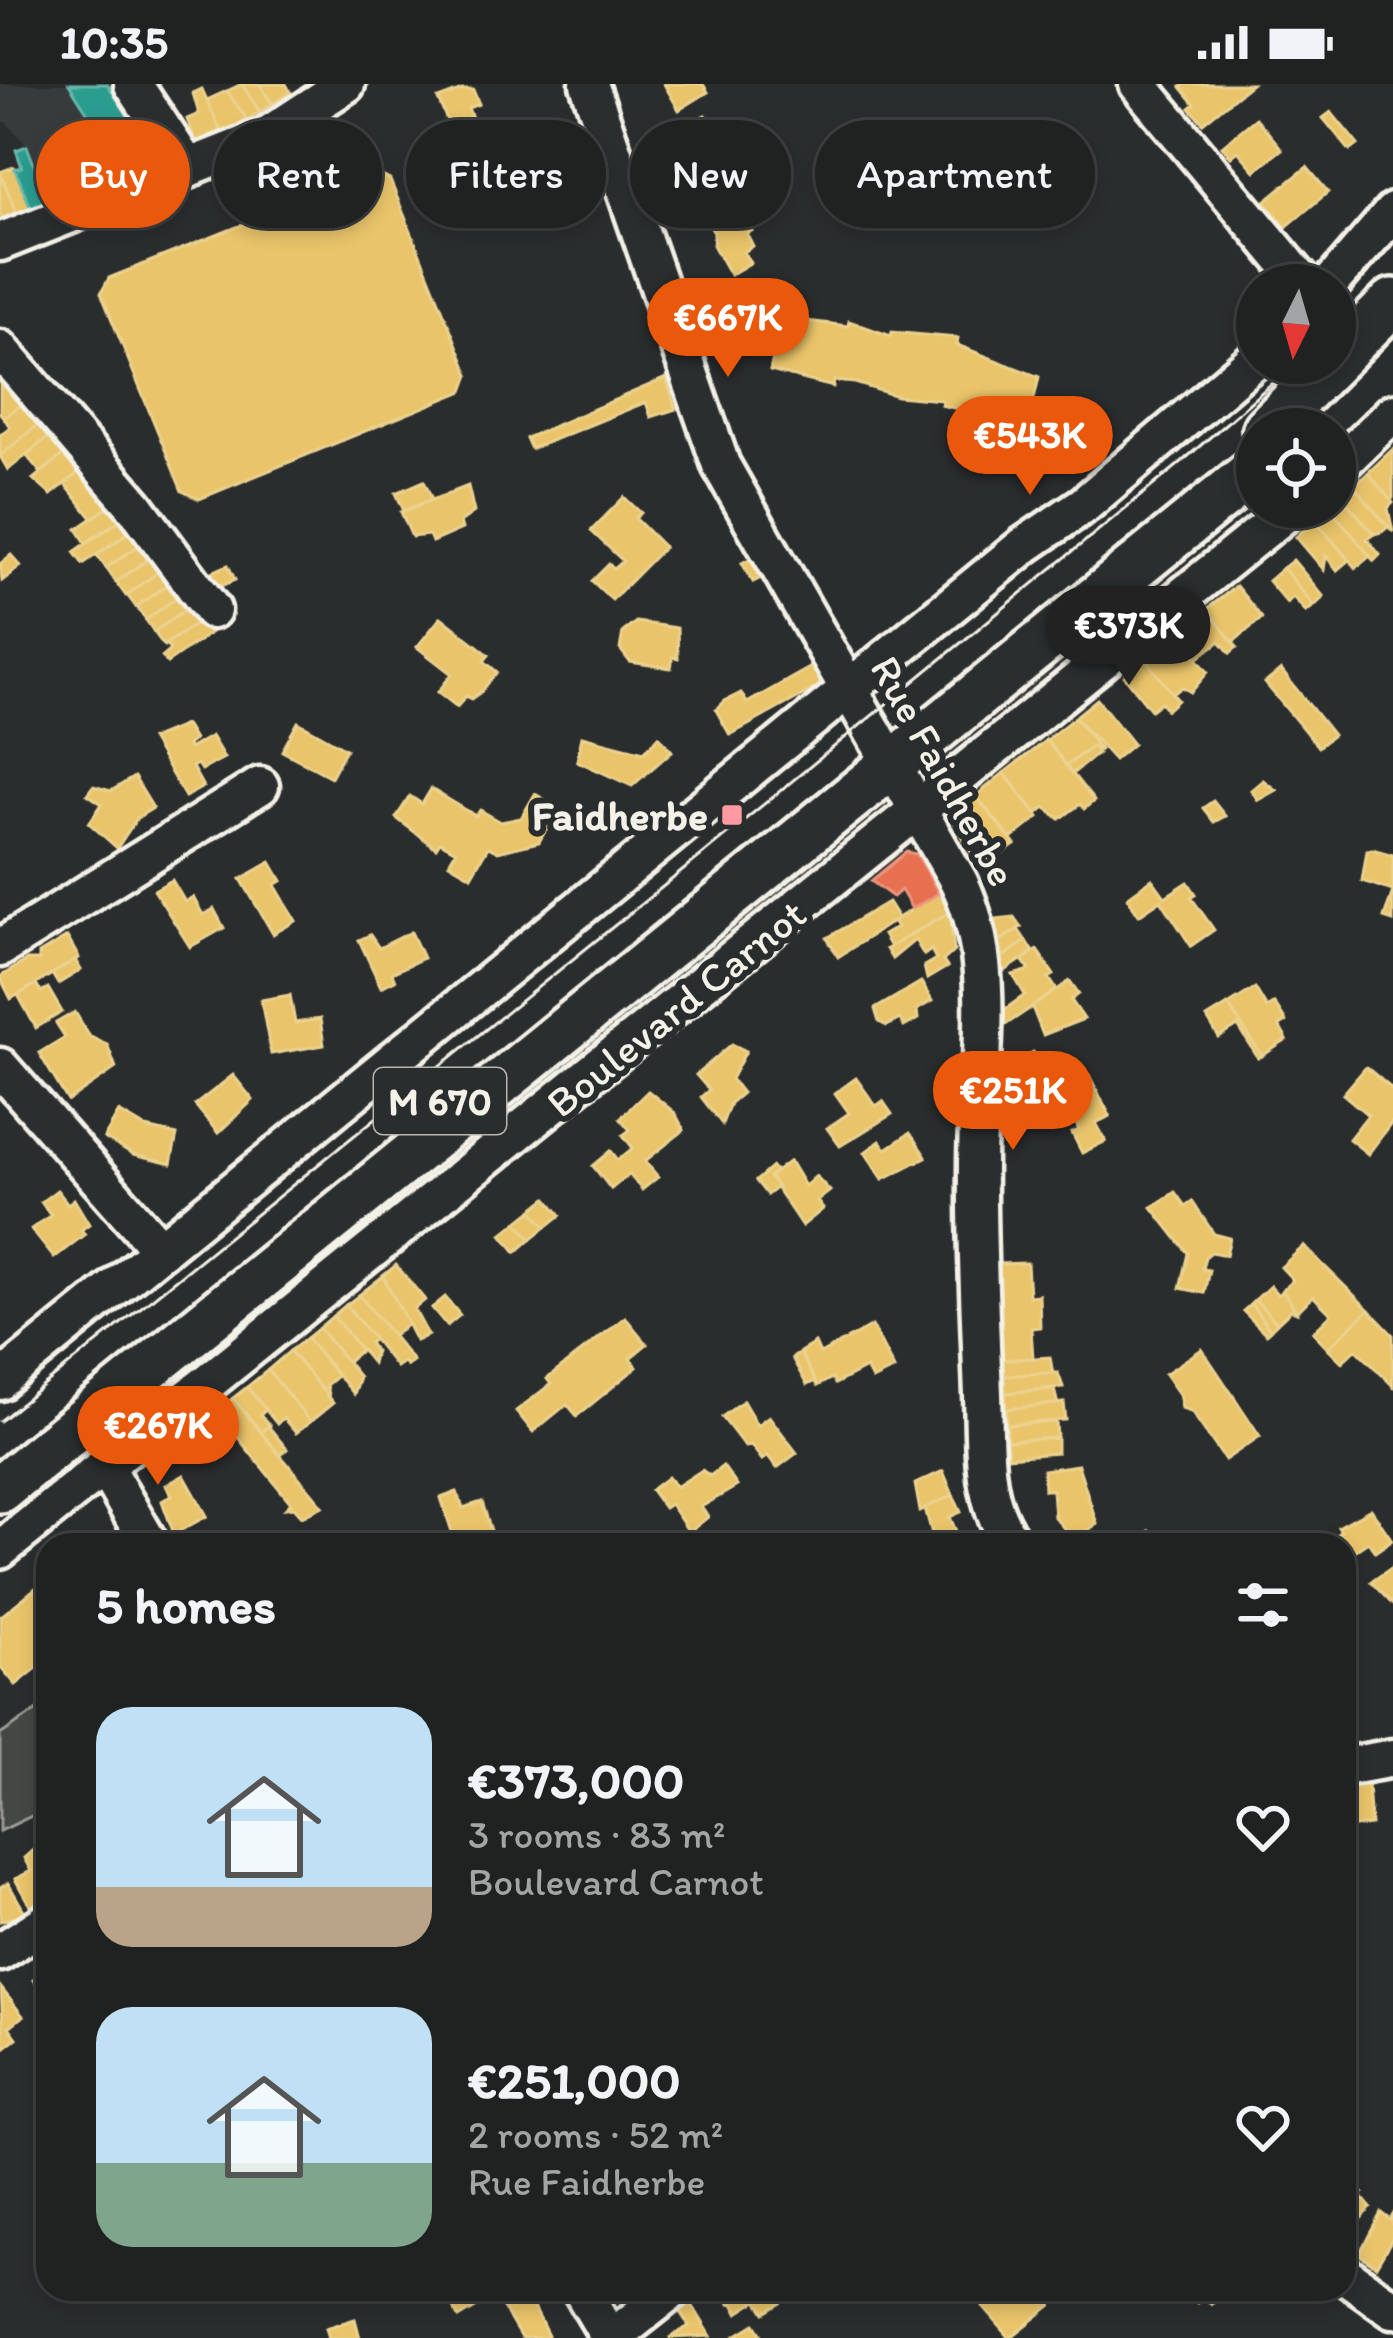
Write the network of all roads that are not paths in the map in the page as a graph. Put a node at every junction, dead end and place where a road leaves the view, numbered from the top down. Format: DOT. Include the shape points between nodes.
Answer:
graph roads {
  1 [pos="133,84"];
  2 [pos="346,84"];
  3 [pos="589,84"];
  4 [pos="1138,84"];
  5 [pos="157,120"];
  6 [pos="190,169"];
  7 [pos="1393,212"];
  8 [pos="36,228"];
  9 [pos="0,242"];
  10 [pos="1288,264"];
  11 [pos="1348,264"];
  12 [pos="1393,302"];
  13 [pos="1393,337"];
  14 [pos="0,350"];
  15 [pos="1236,376"];
  16 [pos="1287,408"];
  17 [pos="1322,408"];
  18 [pos="1393,413"];
  19 [pos="1356,449"];
  20 [pos="1236,455"];
  21 [pos="1236,484"];
  22 [pos="1267,528"];
  23 [pos="212,610"];
  24 [pos="848,689"];
  25 [pos="886,756"];
  26 [pos="260,786"];
  27 [pos="919,814"];
  28 [pos="0,948"];
  29 [pos="0,1067"];
  30 [pos="161,1250"];
  31 [pos="0,1381"];
  32 [pos="0,1456"];
  33 [pos="104,1466"];
  34 [pos="0,1489"];
  35 [pos="143,1533"];
  36 [pos="1008,1533"];
  37 [pos="0,1550"];
  38 [pos="1393,1758"];
  39 [pos="1356,1765"];
  40 [pos="36,1929"];
  41 [pos="0,1952"];
  42 [pos="1356,2283"];
  43 [pos="588,2301"];
  44 [pos="659,2301"];
  45 [pos="1393,2309"];
  46 [pos="611,2338"];
  1 -- 5 [label="street"];
  2 -- 6 [label="street" via="265,137"];
  3 -- 24 [label="street, Rue Faidherbe" via="721,465"];
  4 -- 10 [label="street"];
  7 -- 11 [label="street"];
  8 -- 9 [label="street"];
  12 -- 16 [label="main road"];
  13 -- 17 [label="main road"];
  14 -- 23 [label="street" via="135,506"];
  15 -- 24 [label="street"];
  18 -- 19 [label="street"];
  20 -- 25 [label="main road, Boulevard Carnot / M 670"];
  21 -- 25 [label="main road, Boulevard Carnot / M 670"];
  22 -- 27 [label="street, Boulevard Carnot"];
  24 -- 25 [label="street, Rue Faidherbe"];
  24 -- 30 [label="street"];
  25 -- 27 [label="street, Rue Faidherbe"];
  25 -- 32 [label="main road, Boulevard Carnot / M 670"];
  25 -- 34 [label="main road, Boulevard Carnot / M 670"];
  26 -- 28 [label="street"];
  27 -- 33 [label="street, Boulevard Carnot"];
  27 -- 36 [label="street, Rue Faidherbe" via="967,899 979,939 985,1450 992,1505"];
  29 -- 30 [label="street"];
  30 -- 31 [label="street"];
  33 -- 35 [label="street"];
  33 -- 37 [label="street, Boulevard Carnot"];
  38 -- 39 [label="street"];
  40 -- 41 [label="street"];
  42 -- 45 [label="street"];
  43 -- 46 [label="street"];
  44 -- 46 [label="street"];
}
